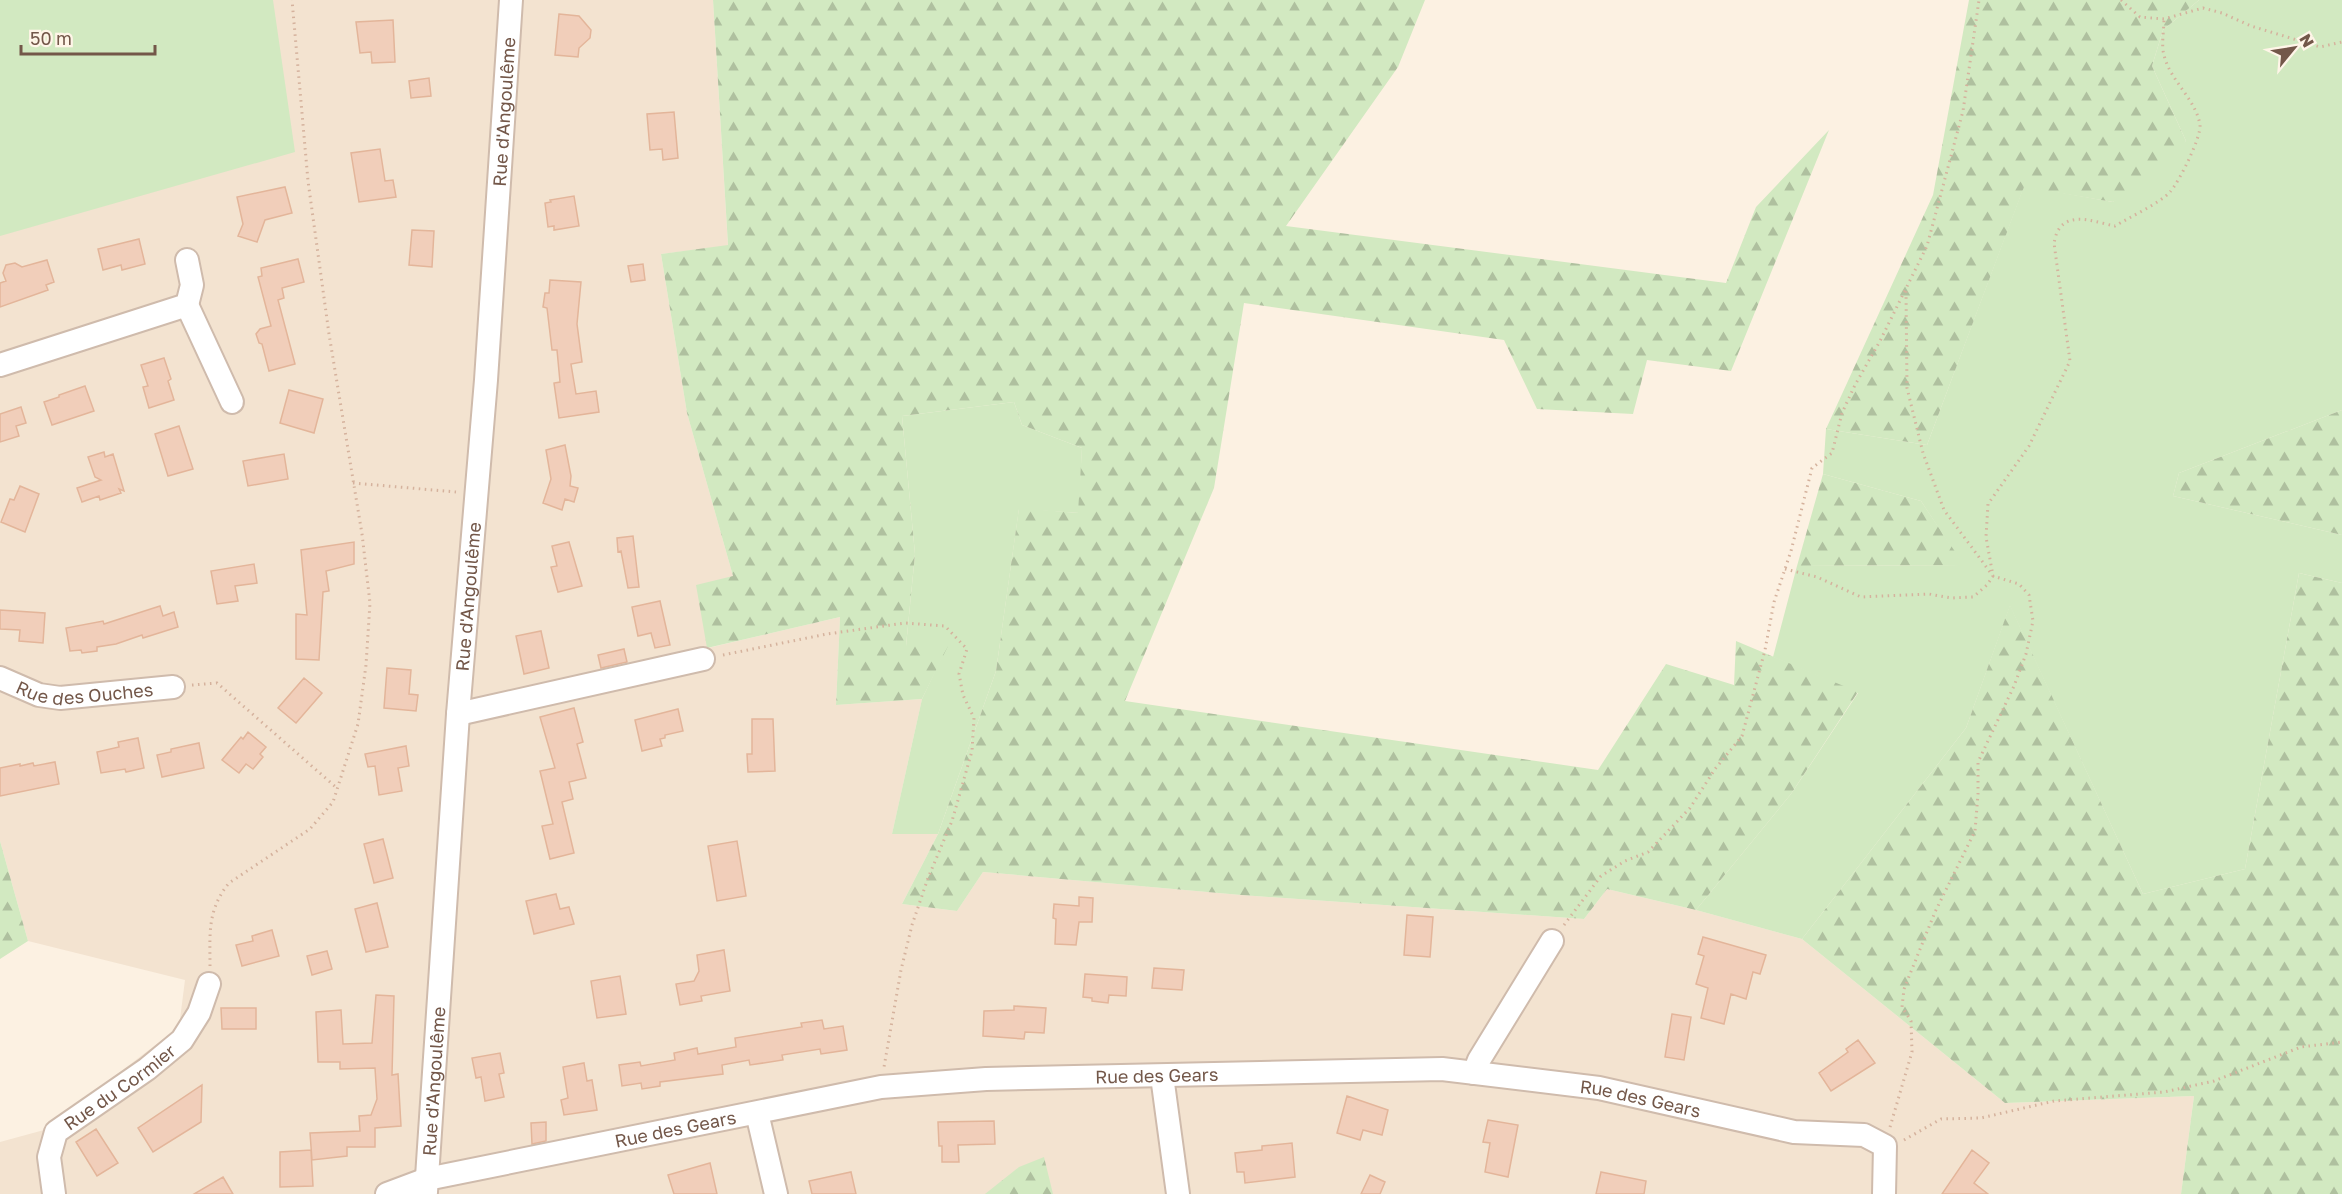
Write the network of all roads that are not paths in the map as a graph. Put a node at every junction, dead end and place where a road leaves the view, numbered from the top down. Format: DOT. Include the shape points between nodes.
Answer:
graph roads {
  1 [pos="511,0"];
  2 [pos="187,260"];
  3 [pos="187,304"];
  4 [pos="0,365"];
  5 [pos="232,402"];
  6 [pos="704,659"];
  7 [pos="0,678"];
  8 [pos="173,687"];
  9 [pos="458,714"];
  10 [pos="1552,941"];
  11 [pos="209,984"];
  12 [pos="1474,1073"];
  13 [pos="1162,1076"];
  14 [pos="757,1113"];
  15 [pos="426,1187"];
  16 [pos="54,1194"];
  17 [pos="387,1194"];
  18 [pos="776,1194"];
  19 [pos="1178,1194"];
  20 [pos="1884,1194"];
  1 -- 9 [label="street, Rue d'Angoulême"];
  2 -- 3 [label="street" via="192,285"];
  3 -- 4 [label="street"];
  3 -- 5 [label="street"];
  6 -- 9 [label="street"];
  7 -- 8 [label="street, Rue des Ouches" via="39,695 60,698"];
  9 -- 15 [label="street, Rue d'Angoulême"];
  10 -- 12 [label="street"];
  11 -- 16 [label="street, Rue du Cormier" via="199,1013 182,1040 147,1070 56,1132 48,1157"];
  12 -- 13 [label="street, Rue des Gears" via="1442,1069"];
  12 -- 20 [label="street, Rue des Gears" via="1599,1088 1794,1132 1864,1135 1885,1146"];
  13 -- 14 [label="street, Rue des Gears" via="986,1078 880,1087"];
  13 -- 19 [label="street"];
  14 -- 15 [label="street, Rue des Gears"];
  14 -- 18 [label="street"];
  15 -- 17 [label="street, Rue des Gears"];
}
